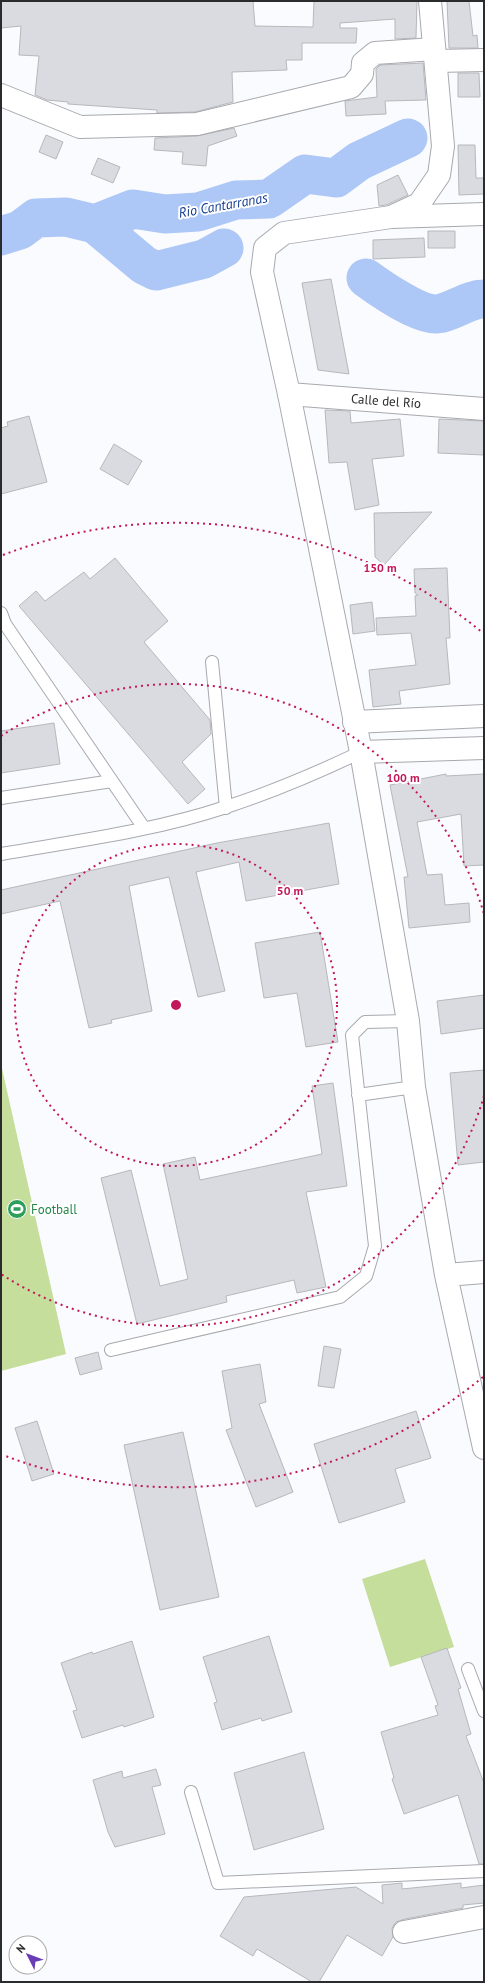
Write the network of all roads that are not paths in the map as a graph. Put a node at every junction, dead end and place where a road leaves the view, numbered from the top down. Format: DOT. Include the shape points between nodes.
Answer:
graph roads {
  1 [pos="430,1"];
  2 [pos="435,55"];
  3 [pos="484,60"];
  4 [pos="1,96"];
  5 [pos="484,214"];
  6 [pos="391,217"];
  7 [pos="289,394"];
  8 [pos="484,409"];
  9 [pos="2,620"];
  10 [pos="212,662"];
  11 [pos="484,716"];
  12 [pos="354,722"];
  13 [pos="484,748"];
  14 [pos="361,752"];
  15 [pos="112,781"];
  16 [pos="1,798"];
  17 [pos="226,808"];
  18 [pos="144,828"];
  19 [pos="1,854"];
  20 [pos="408,1021"];
  21 [pos="414,1087"];
  22 [pos="358,1095"];
  23 [pos="484,1272"];
  24 [pos="446,1275"];
  25 [pos="111,1350"];
  26 [pos="484,1448"];
  27 [pos="468,1669"];
  28 [pos="484,1711"];
  29 [pos="191,1792"];
  30 [pos="484,1871"];
  31 [pos="484,1917"];
  32 [pos="404,1932"];
  1 -- 2 [label="street"];
  2 -- 3 [label="street"];
  2 -- 4 [label="street" via="375,53 363,63 362,74 352,87 197,124 80,126"];
  2 -- 6 [label="street" via="443,146 439,175 419,204"];
  5 -- 6 [label="street"];
  6 -- 7 [label="street" via="284,232 266,248 262,272"];
  7 -- 8 [label="street, Calle del Río"];
  7 -- 12 [label="street"];
  9 -- 15 [label="lane"];
  10 -- 17 [label="lane"];
  11 -- 12 [label="street"];
  12 -- 14 [label="street"];
  13 -- 14 [label="street"];
  14 -- 17 [label="lane" via="316,774"];
  14 -- 20 [label="street"];
  15 -- 16 [label="lane"];
  15 -- 18 [label="lane"];
  17 -- 18 [label="lane"];
  18 -- 19 [label="lane"];
  20 -- 21 [label="street"];
  20 -- 22 [label="lane" via="365,1022 352,1035"];
  21 -- 22 [label="lane"];
  21 -- 24 [label="street"];
  22 -- 25 [label="lane" via="375,1246 366,1276 340,1297"];
  23 -- 24 [label="street"];
  24 -- 26 [label="street"];
  27 -- 28 [label="lane"];
  29 -- 30 [label="lane" via="218,1883"];
  31 -- 32 [label="street"];
}
